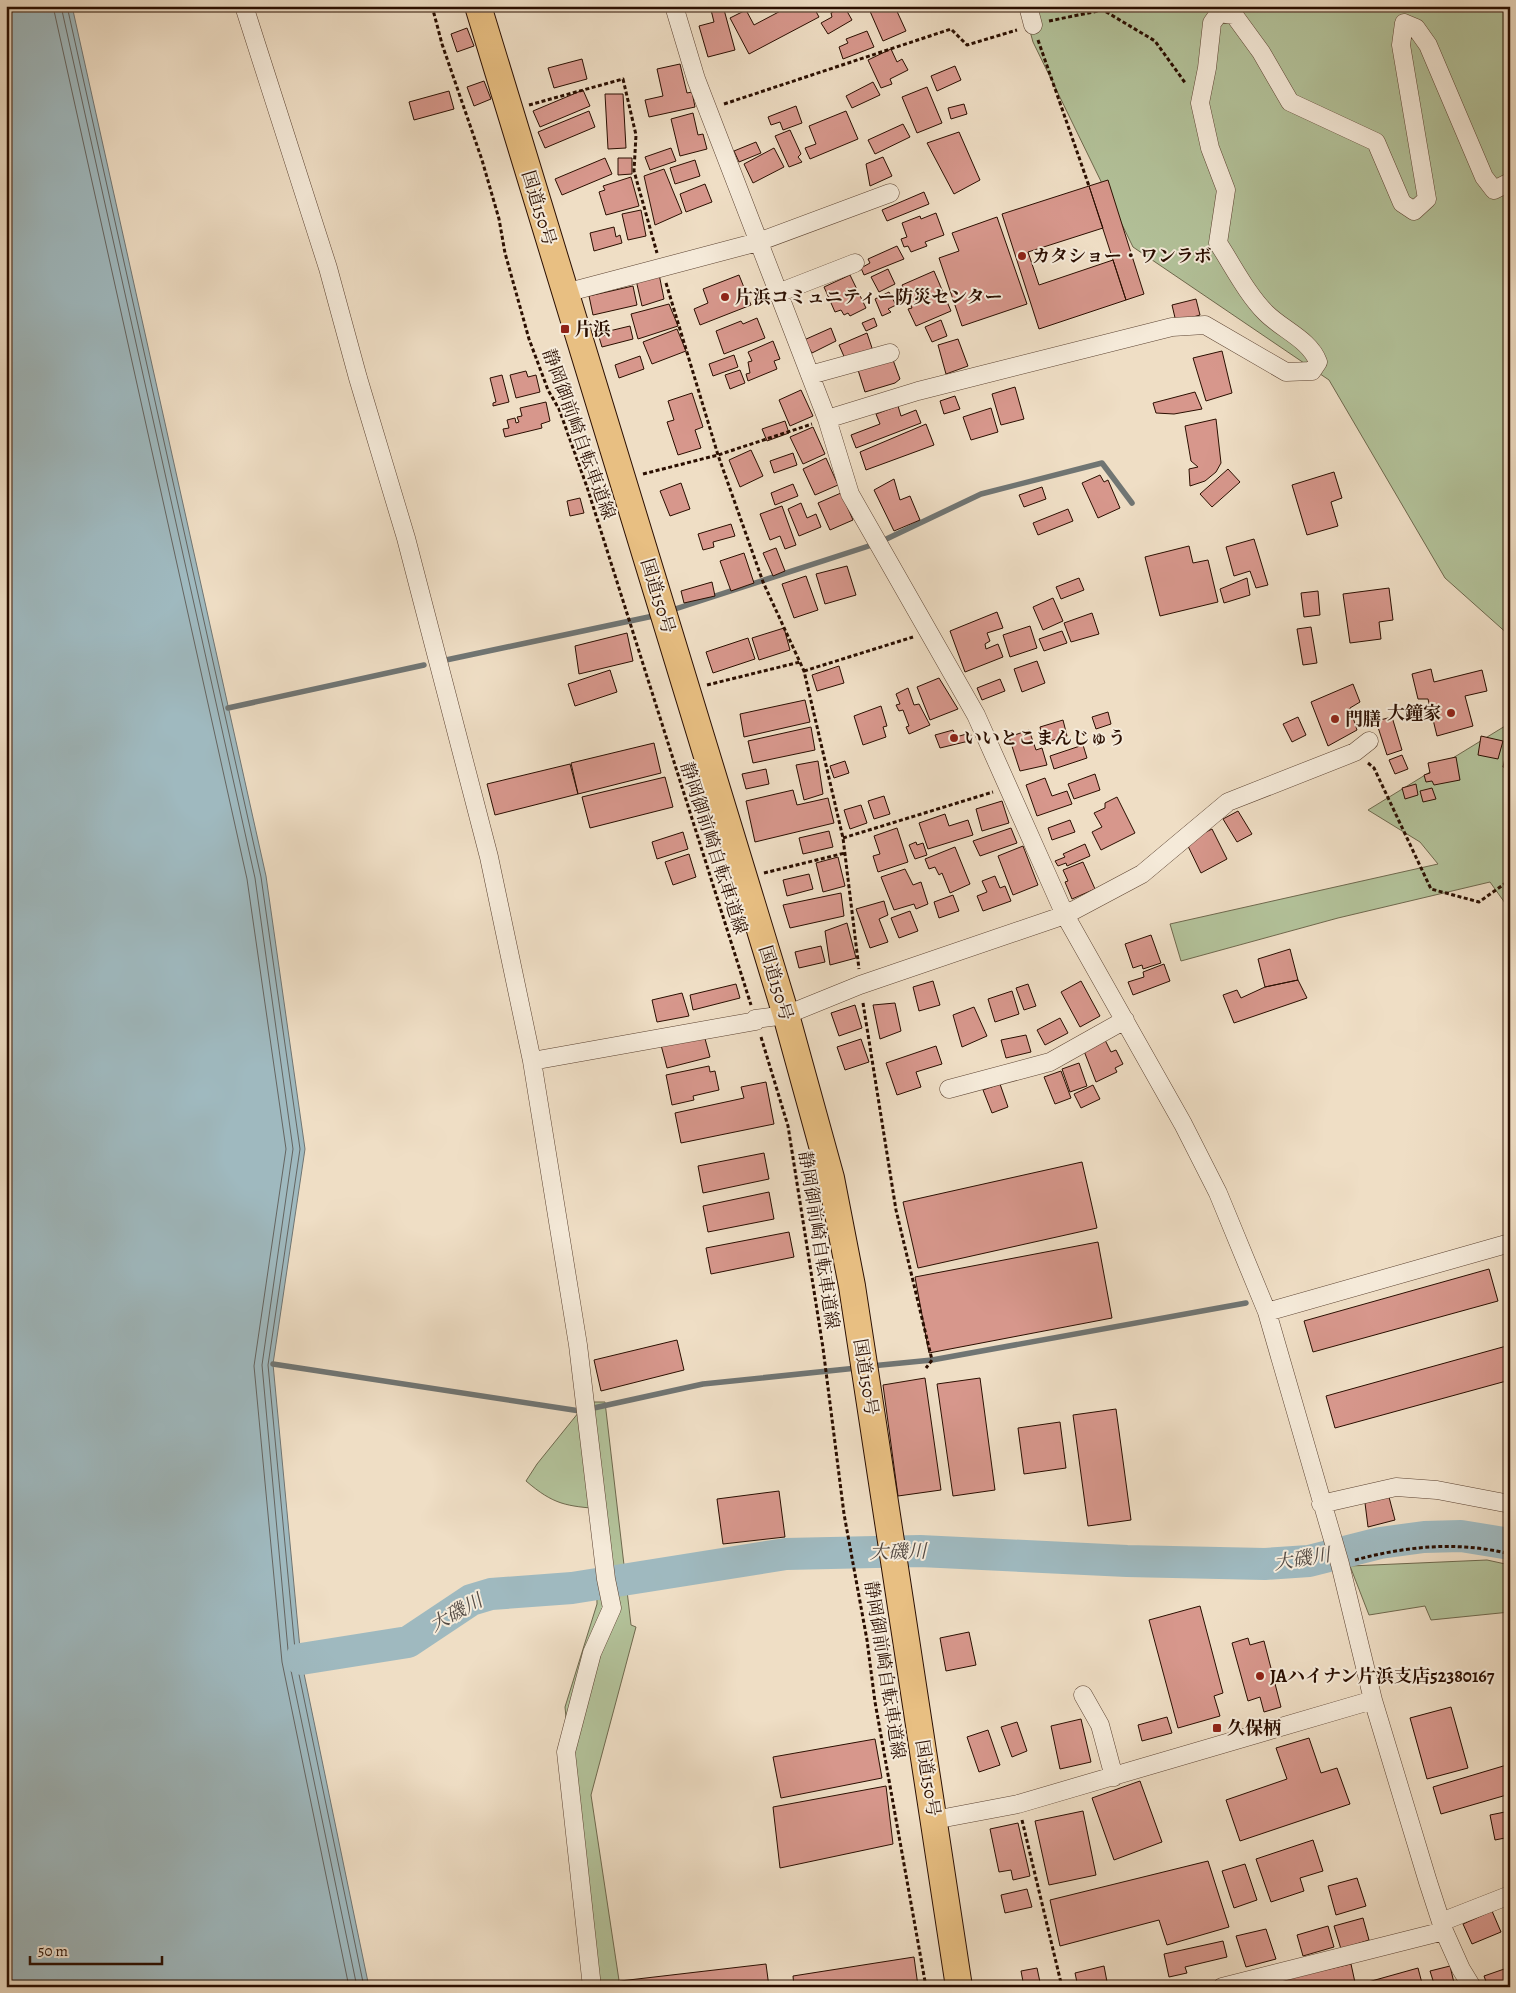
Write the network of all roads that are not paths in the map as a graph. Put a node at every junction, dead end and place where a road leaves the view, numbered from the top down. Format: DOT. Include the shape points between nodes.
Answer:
graph roads {
  1 [pos="244,6"];
  2 [pos="478,6"];
  3 [pos="674,6"];
  4 [pos="1028,6"];
  5 [pos="1033,25"];
  6 [pos="1510,182"];
  7 [pos="890,193"];
  8 [pos="758,242"];
  9 [pos="856,263"];
  10 [pos="565,293"];
  11 [pos="778,293"];
  12 [pos="890,353"];
  13 [pos="810,375"];
  14 [pos="827,419"];
  15 [pos="1369,741"];
  16 [pos="1065,915"];
  17 [pos="786,1015"];
  18 [pos="1124,1020"];
  19 [pos="532,1061"];
  20 [pos="949,1089"];
  21 [pos="1510,1244"];
  22 [pos="1267,1312"];
  23 [pos="1510,1504"];
  24 [pos="1322,1505"];
  25 [pos="1083,1695"];
  26 [pos="1374,1700"];
  27 [pos="1114,1777"];
  28 [pos="934,1820"];
  29 [pos="1510,1895"];
  30 [pos="1442,1927"];
  31 [pos="592,1987"];
  32 [pos="959,1987"];
  33 [pos="1222,1987"];
  34 [pos="1472,1987"];
  1 -- 19 [label="street" via="328,268 406,538 489,857"];
  2 -- 10 [label="highway, 国道150号"];
  3 -- 8 [label="street" via="696,79"];
  4 -- 5 [label="street"];
  6 -- 14 [label="street" via="1494,190 1484,177 1428,45 1416,28 1404,23 1401,45 1427,200 1414,211 1402,203 1376,142 1290,102 1261,52 1234,15 1219,13 1212,23 1200,103 1210,148 1226,190 1218,243 1265,312 1313,350 1318,362 1312,371 1286,372 1204,325 1172,327 918,391"];
  7 -- 8 [label="street"];
  8 -- 10 [label="street"];
  8 -- 11 [label="street"];
  9 -- 11 [label="street"];
  10 -- 17 [label="highway, 国道150号"];
  11 -- 13 [label="street"];
  12 -- 13 [label="street"];
  13 -- 14 [label="street"];
  14 -- 16 [label="street" via="850,494 976,715"];
  15 -- 16 [label="street" via="1355,752 1228,802 1142,874"];
  16 -- 17 [label="street" via="860,985"];
  16 -- 18 [label="street"];
  17 -- 19 [label="street"];
  17 -- 28 [label="highway, 国道150号" via="831,1178 852,1286"];
  18 -- 20 [label="street" via="1050,1062"];
  18 -- 22 [label="street" via="1218,1193"];
  19 -- 31 [label="street" via="578,1345 612,1608 592,1654 566,1752"];
  21 -- 22 [label="street"];
  22 -- 24 [label="street"];
  23 -- 24 [label="street" via="1437,1490 1396,1487"];
  24 -- 26 [label="street"];
  25 -- 27 [label="street" via="1100,1725"];
  26 -- 27 [label="street"];
  26 -- 30 [label="street"];
  27 -- 28 [label="street" via="1018,1804"];
  28 -- 32 [label="highway, 国道150号"];
  29 -- 30 [label="street"];
  30 -- 33 [label="street"];
  30 -- 34 [label="street"];
}
